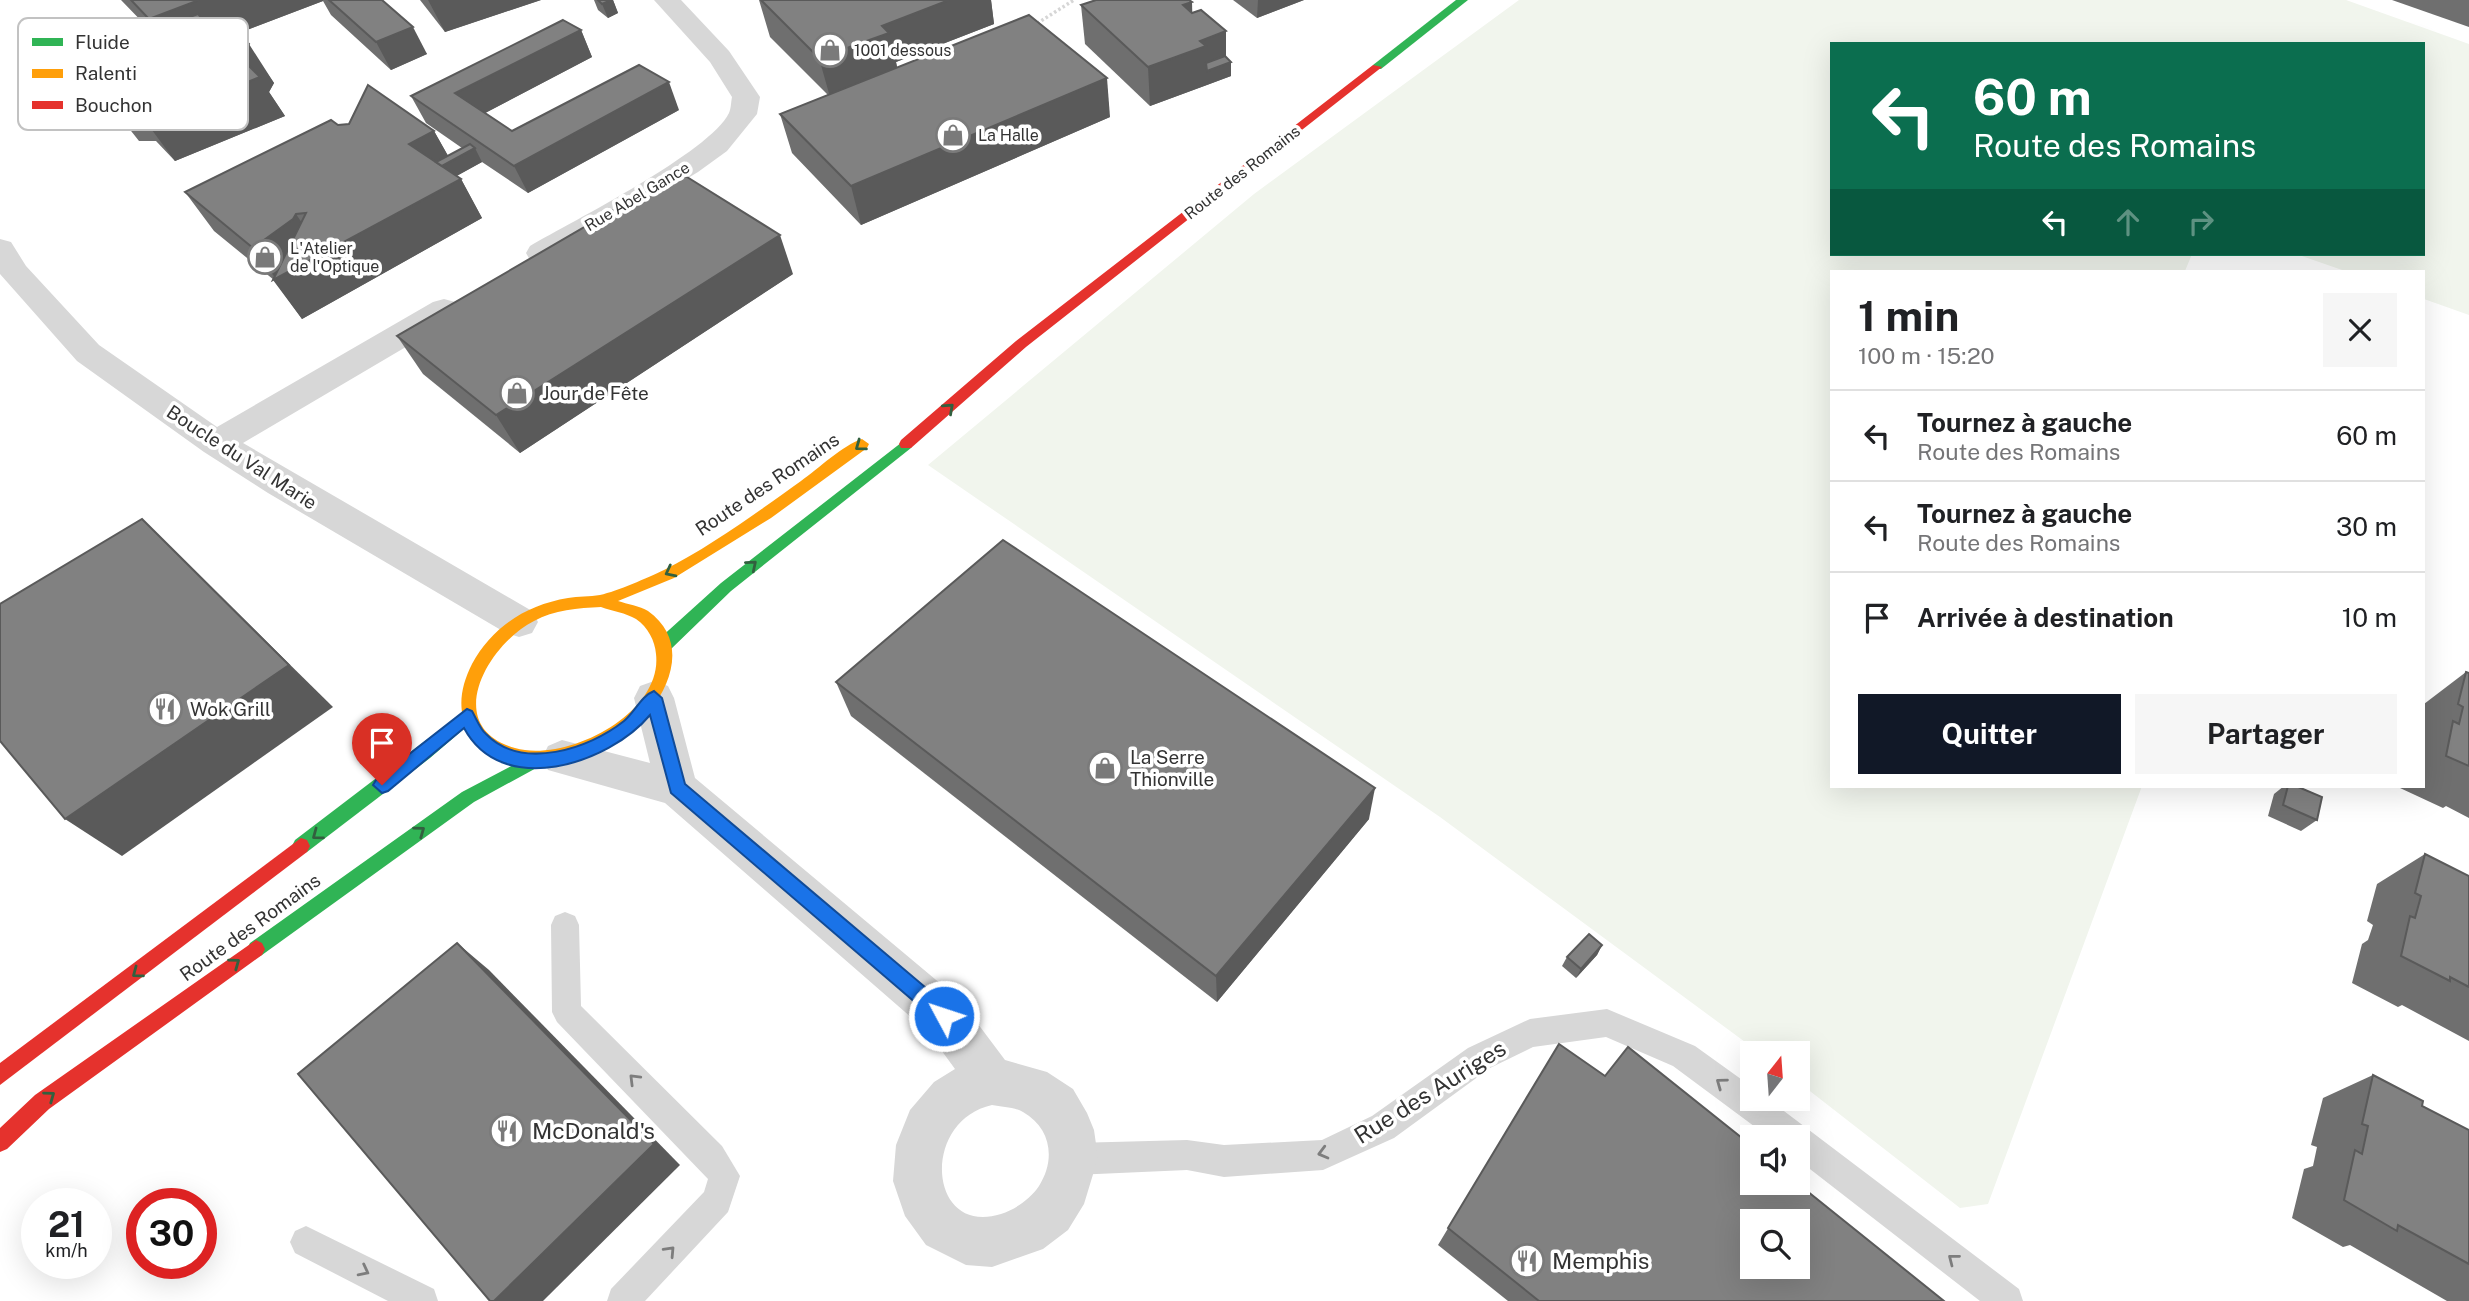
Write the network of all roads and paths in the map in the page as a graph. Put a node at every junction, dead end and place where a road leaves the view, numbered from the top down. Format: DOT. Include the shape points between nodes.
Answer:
graph roads {
  1 [pos="667,0"];
  2 [pos="1074,0"];
  3 [pos="1462,0"];
  4 [pos="1028,29"];
  5 [pos="0,249"];
  6 [pos="511,270"];
  7 [pos="464,298"];
  8 [pos="1021,344"];
  9 [pos="939,393"];
  10 [pos="872,438"];
  11 [pos="216,443"];
  12 [pos="601,601"];
  13 [pos="519,622"];
  14 [pos="665,644"];
  15 [pos="654,698"];
  16 [pos="467,716"];
  17 [pos="548,760"];
  18 [pos="677,788"];
  19 [pos="565,925"];
  20 [pos="0,1075"];
  21 [pos="992,1080"];
  22 [pos="1779,1125"];
  23 [pos="0,1142"];
  24 [pos="1810,1148"];
  25 [pos="1074,1159"];
  26 [pos="306,1242"];
  27 [pos="422,1301"];
  28 [pos="623,1301"];
  29 [pos="2007,1301"];
  1 -- 6 [label="street, Rue Abel Gance" via="720,57 746,97 743,114 717,145 688,166"];
  2 -- 4 [label="path"];
  3 -- 8 [label="street, Route des Romains"];
  5 -- 11 [label="street, Boucle du Val Marie" via="15,273 88,353"];
  7 -- 11 [label="street"];
  8 -- 9 [label="street, Route des Romains"];
  14 -- 8 [label="street, Route des Romains, one-way" via="726,587 936,421"];
  10 -- 12 [label="street, Route des Romains, one-way" via="766,514 669,574"];
  11 -- 13 [label="street, Boucle du Val Marie"];
  12 -- 13 [label="street, Route des Romains" via="573,602"];
  12 -- 14 [label="street, Route des Romains" via="630,607 652,622"];
  13 -- 16 [label="street, Route des Romains" via="493,643 475,666 466,692"];
  14 -- 15 [label="street, Route des Romains" via="666,670"];
  15 -- 17 [label="street, Route des Romains" via="631,725 600,746"];
  15 -- 18 [label="street"];
  16 -- 17 [label="street, Route des Romains" via="479,739 502,755"];
  16 -- 20 [label="street, Route des Romains, one-way"];
  17 -- 18 [label="street" via="629,773"];
  23 -- 17 [label="street, Route des Romains, one-way" via="42,1102 468,797"];
  18 -- 21 [label="street" via="944,1016"];
  28 -- 19 [label="lane, one-way" via="717,1202 724,1176 711,1157 567,1012"];
  21 -- 25 [label="street" via="1018,1082 1041,1091 1060,1108 1071,1132"];
  21 -- 25 [label="street" via="966,1088 926,1127 917,1153 916,1181 924,1205 939,1225 960,1239 985,1243 1011,1240 1054,1209 1068,1185"];
  22 -- 25 [label="lane, Rue des Auriges, one-way" via="1684,1056 1607,1023 1530,1033 1479,1058 1383,1127 1323,1155 1224,1161 1187,1155"];
  29 -- 24 [label="lane, Rue des Auriges, one-way"];
  26 -- 27 [label="lane, one-way"];
}
